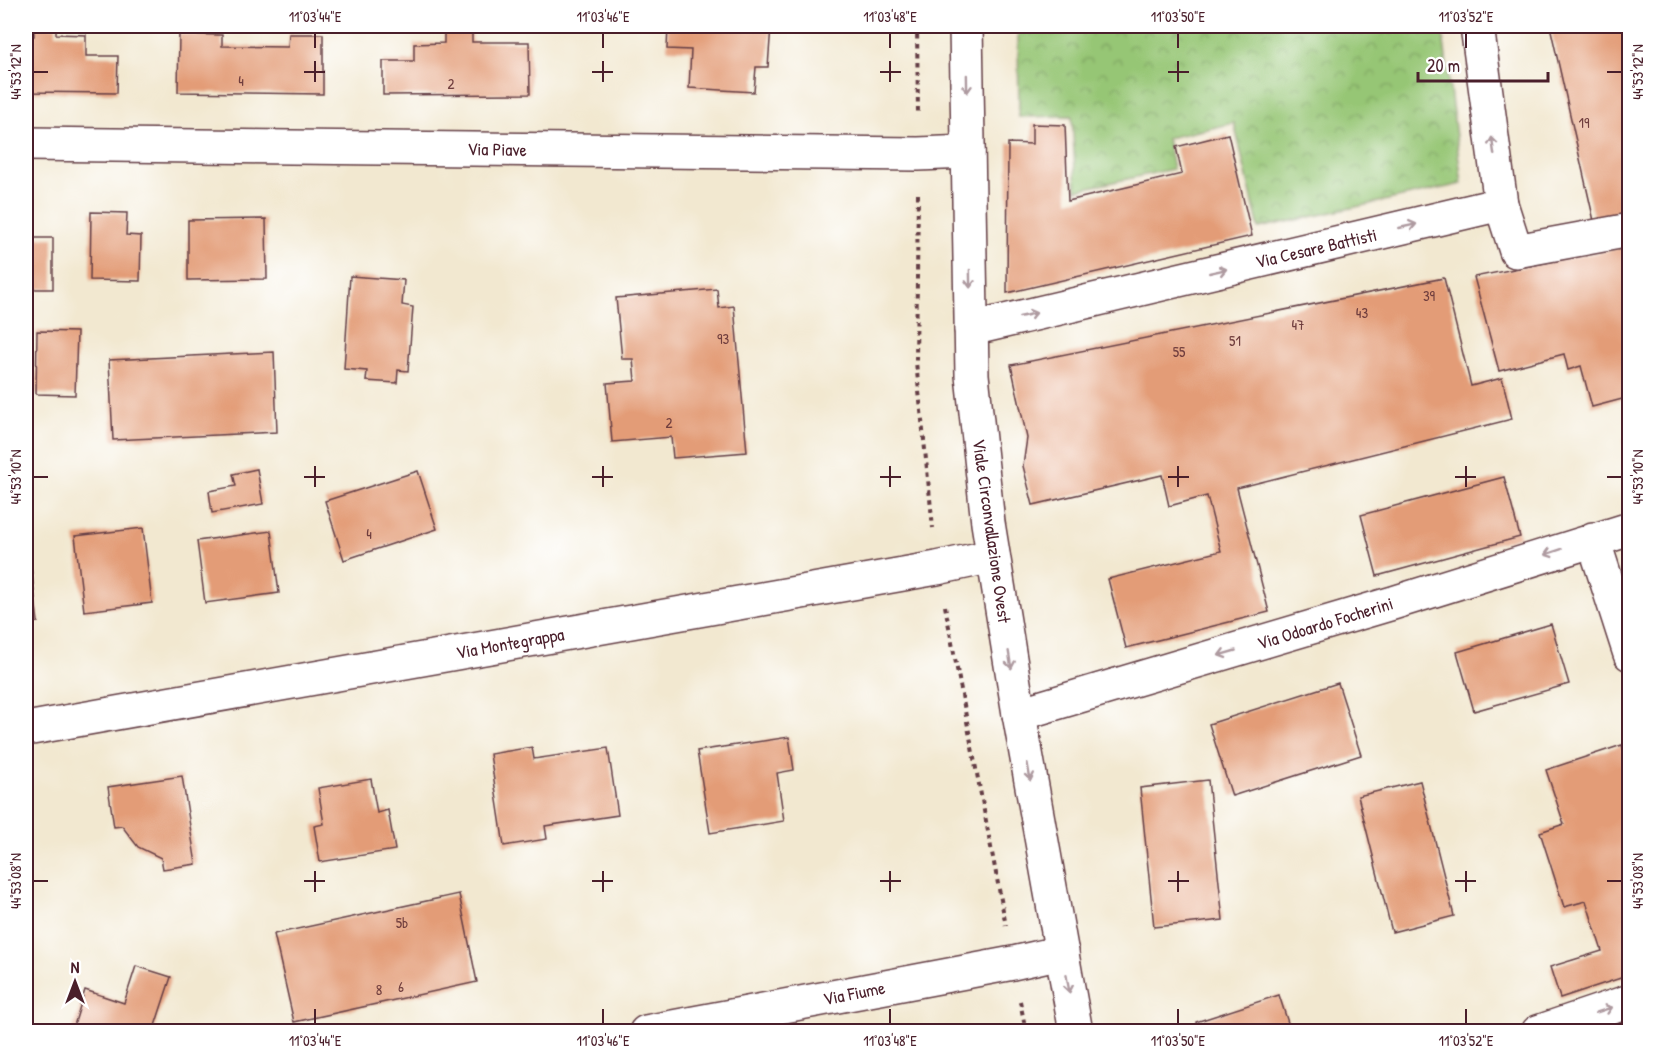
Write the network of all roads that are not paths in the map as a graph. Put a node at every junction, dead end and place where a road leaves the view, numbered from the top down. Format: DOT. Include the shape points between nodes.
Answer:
graph roads {
  1 [pos="966,26"];
  2 [pos="1477,26"];
  3 [pos="26,144"];
  4 [pos="968,153"];
  5 [pos="1501,204"];
  6 [pos="1629,230"];
  7 [pos="971,329"];
  8 [pos="1629,529"];
  9 [pos="1593,539"];
  10 [pos="993,556"];
  11 [pos="1629,654"];
  12 [pos="1019,714"];
  13 [pos="26,729"];
  14 [pos="1062,952"];
  15 [pos="1629,1001"];
  16 [pos="646,1032"];
  17 [pos="1076,1032"];
  18 [pos="1538,1032"];
  1 -- 4 [label="street, Viale Circonvallazione Ovest, one-way"];
  5 -- 2 [label="street, one-way"];
  3 -- 4 [label="street, Via Piave"];
  4 -- 7 [label="street, Viale Circonvallazione Ovest, one-way"];
  5 -- 6 [label="street" via="1516,251"];
  7 -- 5 [label="street, Via Cesare Battisti, one-way"];
  7 -- 10 [label="street, Viale Circonvallazione Ovest" via="972,375"];
  8 -- 9 [label="street, Via Odoardo Focherini"];
  9 -- 11 [label="street"];
  9 -- 12 [label="street, Via Odoardo Focherini, one-way"];
  10 -- 12 [label="street, Viale Circonvallazione Ovest, one-way"];
  10 -- 13 [label="street, Via Montegrappa"];
  12 -- 14 [label="street, Viale Circonvallazione Ovest, one-way"];
  14 -- 16 [label="street, Via Fiume"];
  14 -- 17 [label="street, Viale Circonvallazione Ovest, one-way"];
  18 -- 15 [label="street, one-way"];
}
